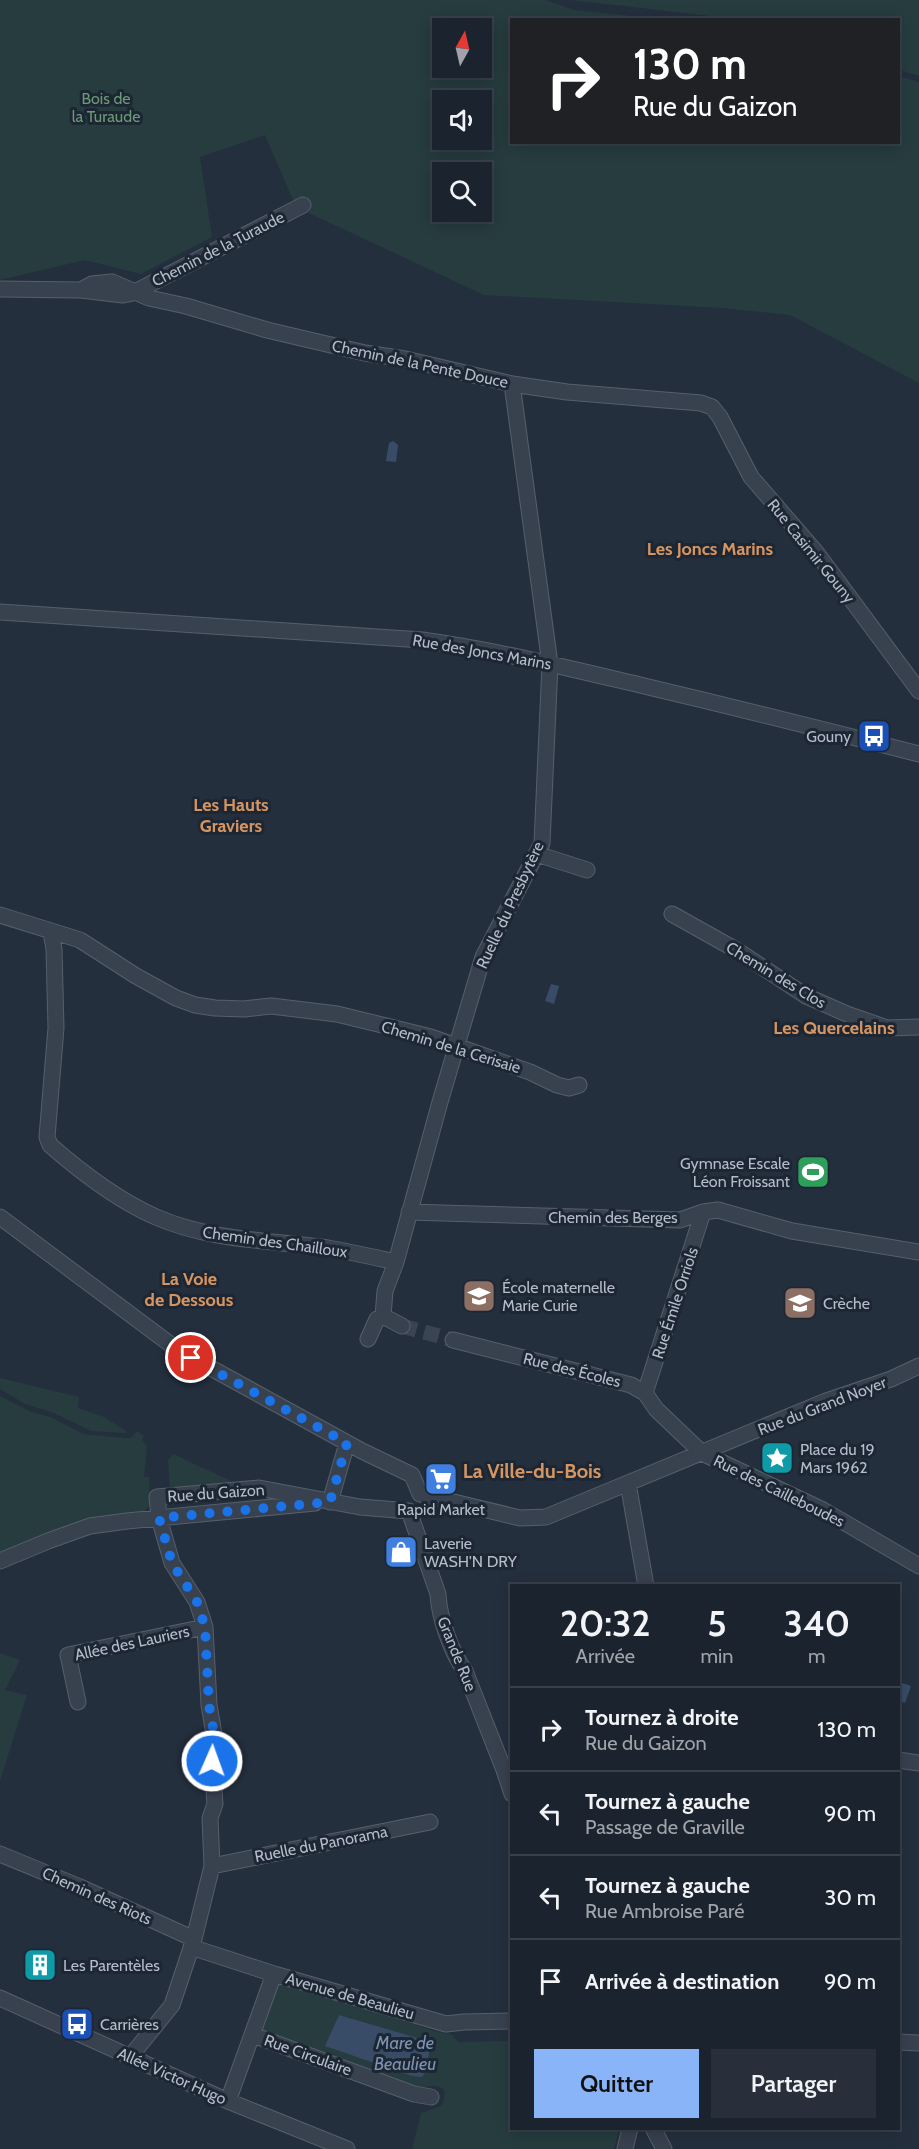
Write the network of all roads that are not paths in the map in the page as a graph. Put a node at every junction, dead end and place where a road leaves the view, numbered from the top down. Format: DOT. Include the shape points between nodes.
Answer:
graph roads {
  1 [pos="303,205"];
  2 [pos="0,289"];
  3 [pos="133,293"];
  4 [pos="512,384"];
  5 [pos="712,407"];
  6 [pos="0,612"];
  7 [pos="550,664"];
  8 [pos="919,690"];
  9 [pos="919,754"];
  10 [pos="537,854"];
  11 [pos="587,870"];
  12 [pos="672,914"];
  13 [pos="0,915"];
  14 [pos="51,932"];
  15 [pos="919,1027"];
  16 [pos="456,1046"];
  17 [pos="579,1085"];
  18 [pos="409,1212"];
  19 [pos="703,1212"];
  20 [pos="0,1217"];
  21 [pos="919,1252"];
  22 [pos="396,1262"];
  23 [pos="383,1316"];
  24 [pos="402,1326"];
  25 [pos="368,1339"];
  26 [pos="453,1340"];
  27 [pos="919,1366"];
  28 [pos="645,1394"];
  29 [pos="347,1443"];
  30 [pos="725,1444"];
  31 [pos="702,1453"];
  32 [pos="724,1465"];
  33 [pos="628,1483"];
  34 [pos="420,1494"];
  35 [pos="330,1502"];
  36 [pos="410,1511"];
  37 [pos="159,1518"];
  38 [pos="0,1561"];
  39 [pos="919,1566"];
  40 [pos="646,1584"];
  41 [pos="205,1627"];
  42 [pos="78,1702"];
  43 [pos="900,1760"];
  44 [pos="919,1763"];
  45 [pos="510,1788"];
  46 [pos="430,1822"];
  47 [pos="0,1854"];
  48 [pos="212,1866"];
  49 [pos="192,1943"];
  50 [pos="274,1974"];
  51 [pos="0,1998"];
  52 [pos="510,2021"];
  53 [pos="253,2035"];
  54 [pos="900,2043"];
  55 [pos="919,2043"];
  56 [pos="130,2057"];
  57 [pos="431,2097"];
  58 [pos="228,2101"];
  59 [pos="630,2130"];
  60 [pos="654,2130"];
  61 [pos="347,2149"];
  62 [pos="625,2149"];
  63 [pos="664,2149"];
  1 -- 3 [label="street, Chemin de la Turaude"];
  2 -- 3 [label="street, Chemin de la Turaude"];
  3 -- 4 [label="street, Chemin de la Pente Douce" via="354,351"];
  4 -- 5 [label="street, Chemin de la Pente Douce"];
  4 -- 7 [label="street, Ruelle du Presbytère"];
  5 -- 8 [label="street, Rue Casimir Gouny" via="751,477 816,552"];
  6 -- 7 [label="street, Rue des Joncs Marins" via="422,639"];
  7 -- 9 [label="street, Rue des Joncs Marins"];
  7 -- 10 [label="street, Ruelle du Presbytère" via="543,832"];
  10 -- 11 [label="street"];
  10 -- 16 [label="street, Ruelle du Presbytère" via="483,957"];
  12 -- 15 [label="street, Chemin des Clos" via="806,996 887,1028"];
  13 -- 14 [label="street"];
  14 -- 16 [label="street, Chemin de la Cerisaie" via="80,940 136,976 195,1005 271,1006 337,1014"];
  14 -- 22 [label="street, Chemin des Chailloux" via="56,1028 47,1137 50,1145 112,1194 180,1226 236,1239 328,1248"];
  16 -- 17 [label="street, Chemin de la Cerisaie" via="557,1085"];
  16 -- 18 [label="street, Ruelle du Presbytère"];
  18 -- 19 [label="street, Chemin des Berges" via="680,1220"];
  18 -- 22 [label="street, Ruelle du Presbytère"];
  19 -- 21 [label="street, Chemin des Berges" via="718,1210 792,1231"];
  19 -- 28 [label="street, Rue Émile Orriols"];
  20 -- 29 [label="street" via="178,1350"];
  22 -- 23 [label="street, Ruelle du Presbytère" via="385,1291"];
  23 -- 24 [label="street"];
  23 -- 25 [label="street, Ruelle du Presbytère" via="377,1319"];
  26 -- 28 [label="street, Rue des Écoles" via="631,1385"];
  27 -- 30 [label="street, Rue du Grand Noyer"];
  28 -- 31 [label="street, Rue des Écoles"];
  29 -- 34 [label="street" via="412,1475"];
  29 -- 35 [label="street"];
  30 -- 31 [label="street, Rue du Grand Noyer"];
  30 -- 32 [label="street"];
  31 -- 32 [label="street, Rue des Cailleboudes"];
  31 -- 33 [label="street, Rue du Grand Noyer"];
  32 -- 39 [label="street, Rue des Cailleboudes" via="823,1510"];
  33 -- 34 [label="street, Rue du Grand Noyer" via="556,1514 534,1519"];
  33 -- 40 [label="street"];
  34 -- 36 [label="street"];
  35 -- 36 [label="street, Rue du Gaizon"];
  35 -- 37 [label="street, Rue du Gaizon"];
  35 -- 37 [label="street, Rue du Gaizon" via="259,1488 157,1497"];
  36 -- 45 [label="street, Grande Rue" via="455,1657 465,1671"];
  37 -- 38 [label="street, Rue du Gaizon" via="90,1526"];
  37 -- 41 [label="street" via="172,1563 197,1602"];
  41 -- 42 [label="street, Allée des Lauriers" via="68,1655"];
  41 -- 48 [label="street" via="214,1734"];
  43 -- 44 [label="street"];
  46 -- 48 [label="street, Ruelle du Panorama"];
  47 -- 49 [label="street, Chemin des Riots" via="80,1887"];
  48 -- 49 [label="street"];
  49 -- 50 [label="street, Avenue de Beaulieu"];
  49 -- 56 [label="street" via="171,2005"];
  50 -- 52 [label="street, Avenue de Beaulieu" via="446,2024"];
  50 -- 53 [label="street"];
  51 -- 56 [label="street, Allée Victor Hugo"];
  53 -- 57 [label="street, Rue Circulaire"];
  53 -- 58 [label="street"];
  54 -- 55 [label="street"];
  56 -- 58 [label="street, Allée Victor Hugo"];
  58 -- 61 [label="street, Allée Victor Hugo"];
  59 -- 62 [label="street"];
  60 -- 63 [label="street"];
}
